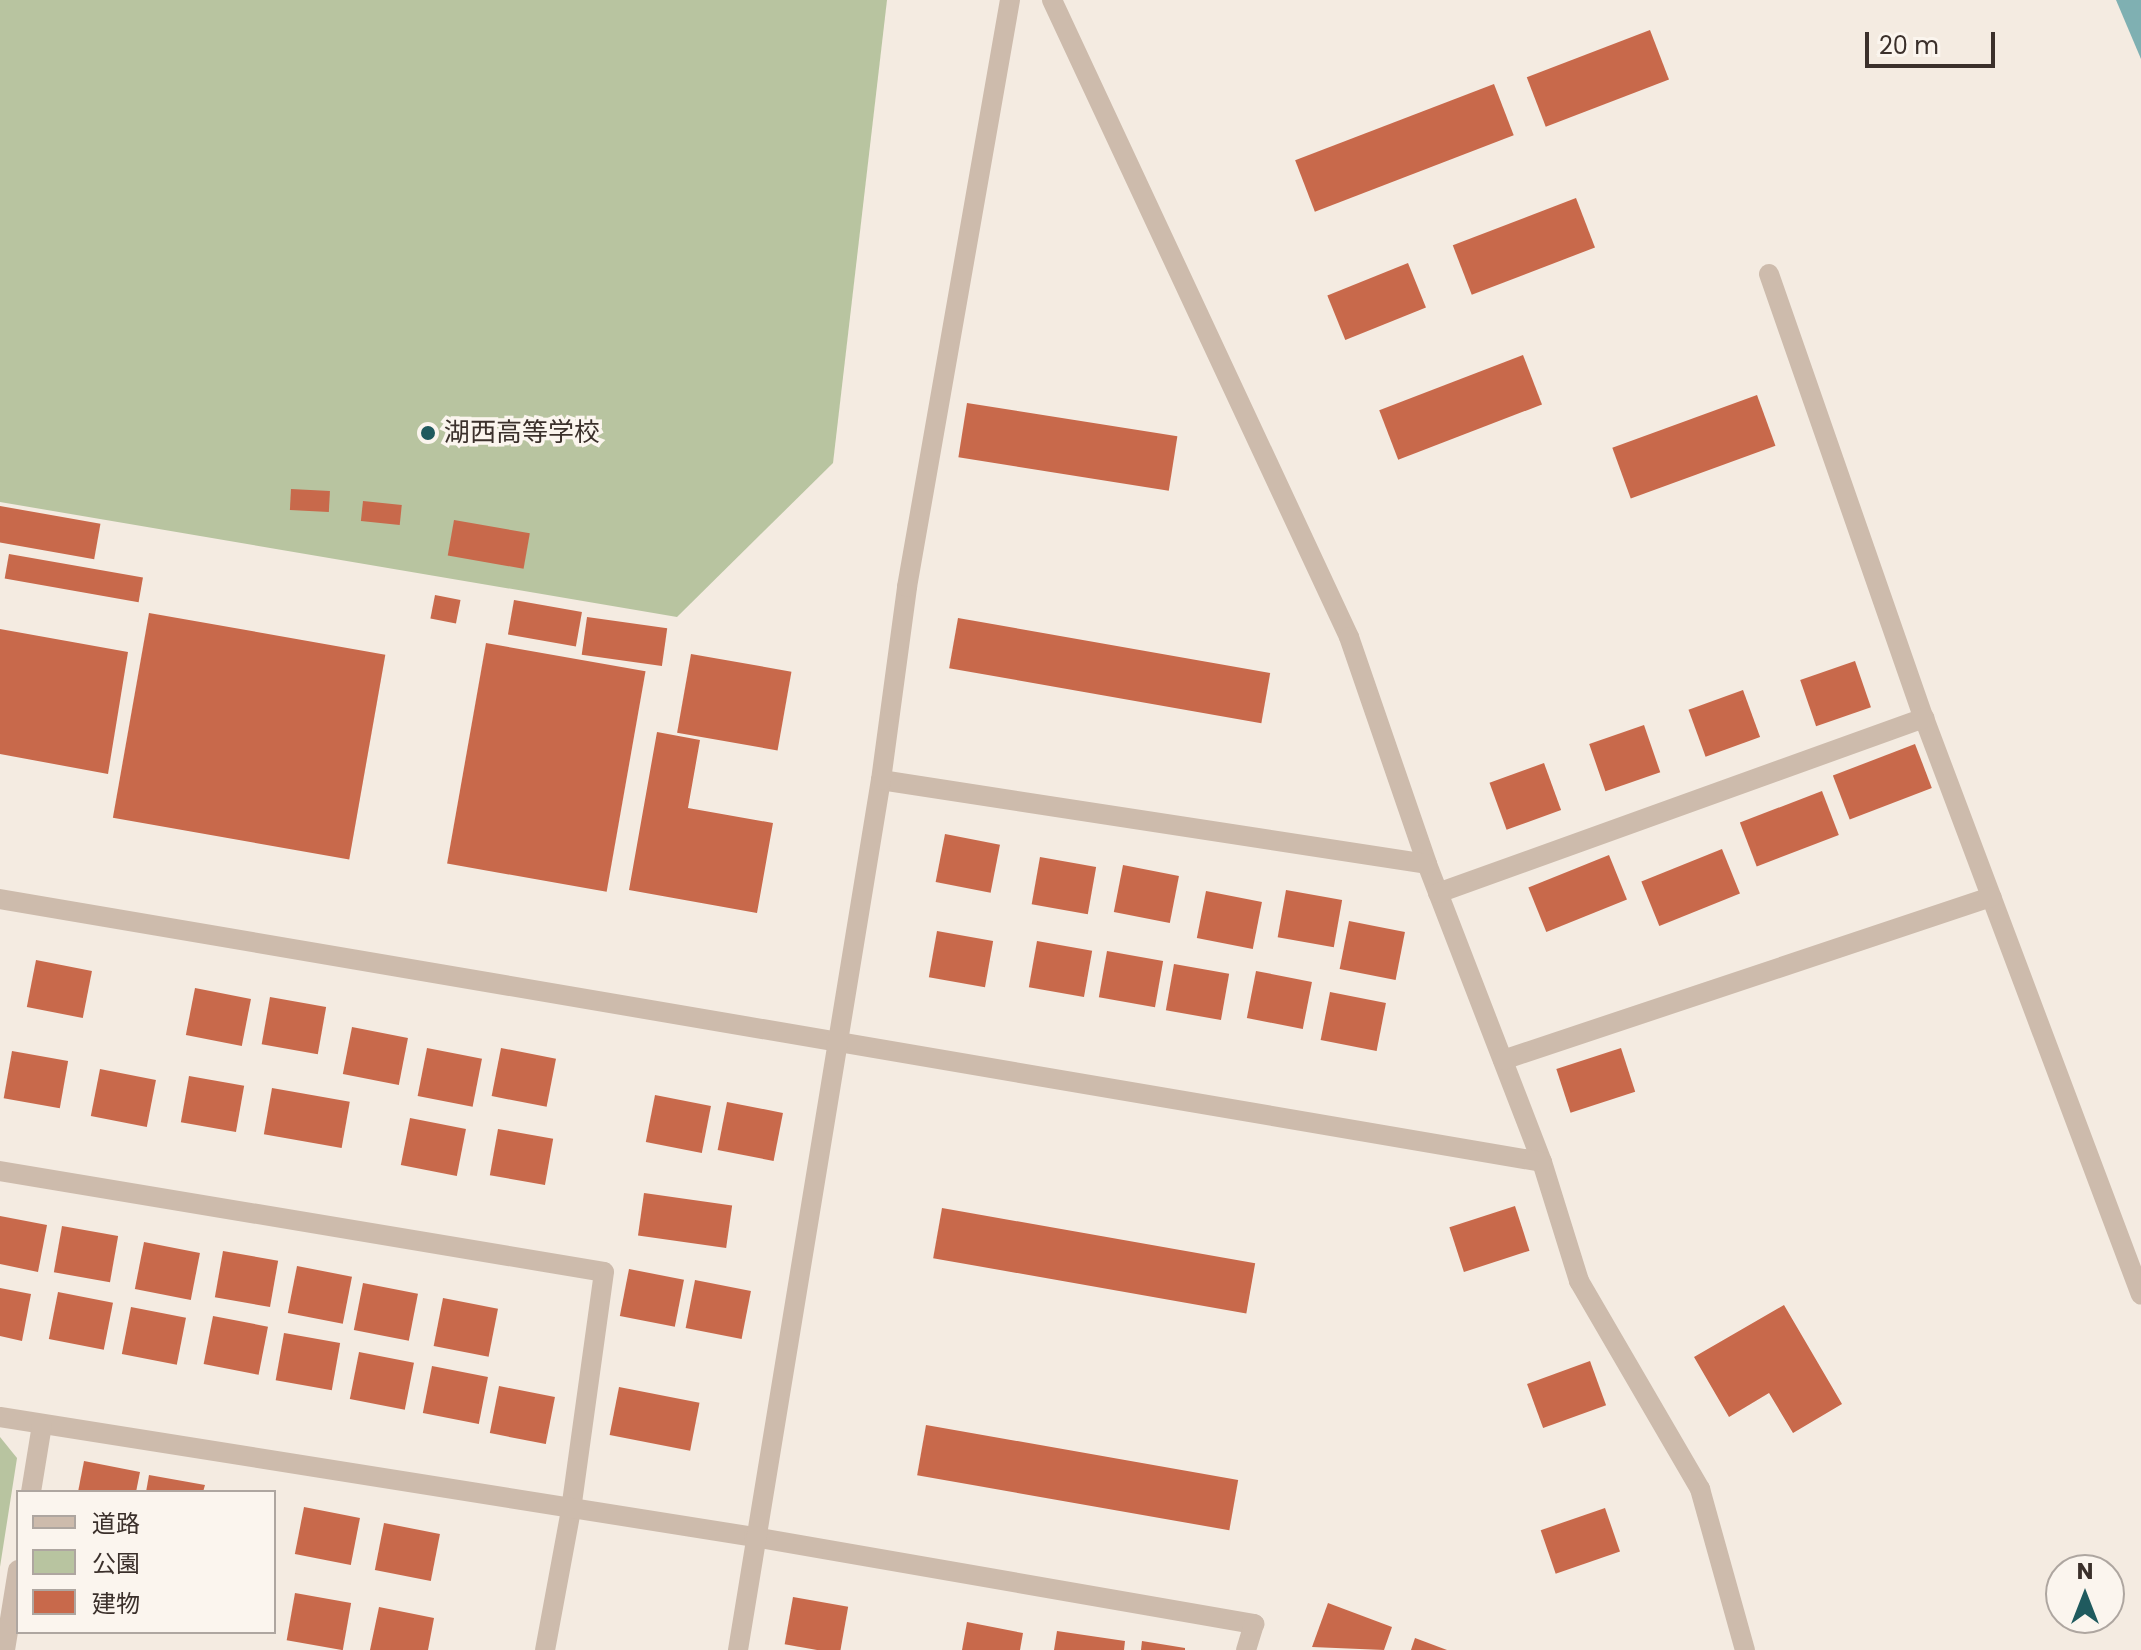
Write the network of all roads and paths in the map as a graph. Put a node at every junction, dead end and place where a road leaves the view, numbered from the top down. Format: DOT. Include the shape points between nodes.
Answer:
graph roads {
  1 [pos="1010,0"];
  2 [pos="1052,0"];
  3 [pos="1769,274"];
  4 [pos="1924,718"];
  5 [pos="881,780"];
  6 [pos="1427,864"];
  7 [pos="1438,893"];
  8 [pos="1991,897"];
  9 [pos="0,899"];
  10 [pos="837,1043"];
  11 [pos="1503,1060"];
  12 [pos="1542,1162"];
  13 [pos="0,1171"];
  14 [pos="2141,1295"];
  15 [pos="0,1417"];
  16 [pos="42,1425"];
  17 [pos="31,1490"];
  18 [pos="571,1510"];
  19 [pos="754,1537"];
  20 [pos="16,1582"];
  21 [pos="5,1650"];
  22 [pos="545,1650"];
  23 [pos="738,1650"];
  24 [pos="1246,1650"];
  25 [pos="1745,1650"];
  1 -- 5 [label="street" via="907,587"];
  2 -- 6 [label="street" via="1349,637"];
  3 -- 4 [label="street"];
  4 -- 7 [label="street"];
  4 -- 8 [label="street"];
  5 -- 6 [label="street"];
  5 -- 10 [label="street"];
  6 -- 7 [label="street"];
  7 -- 11 [label="street"];
  8 -- 11 [label="street"];
  8 -- 14 [label="street"];
  9 -- 10 [label="street"];
  10 -- 12 [label="street"];
  10 -- 19 [label="street"];
  11 -- 12 [label="street"];
  12 -- 25 [label="street" via="1579,1281 1700,1489"];
  13 -- 18 [label="street" via="604,1272"];
  15 -- 16 [label="street"];
  16 -- 17 [label="street"];
  16 -- 18 [label="street"];
  18 -- 19 [label="street"];
  18 -- 22 [label="street"];
  19 -- 23 [label="street"];
  19 -- 24 [label="street" via="1254,1624"];
  20 -- 21 [label="street"];
}
